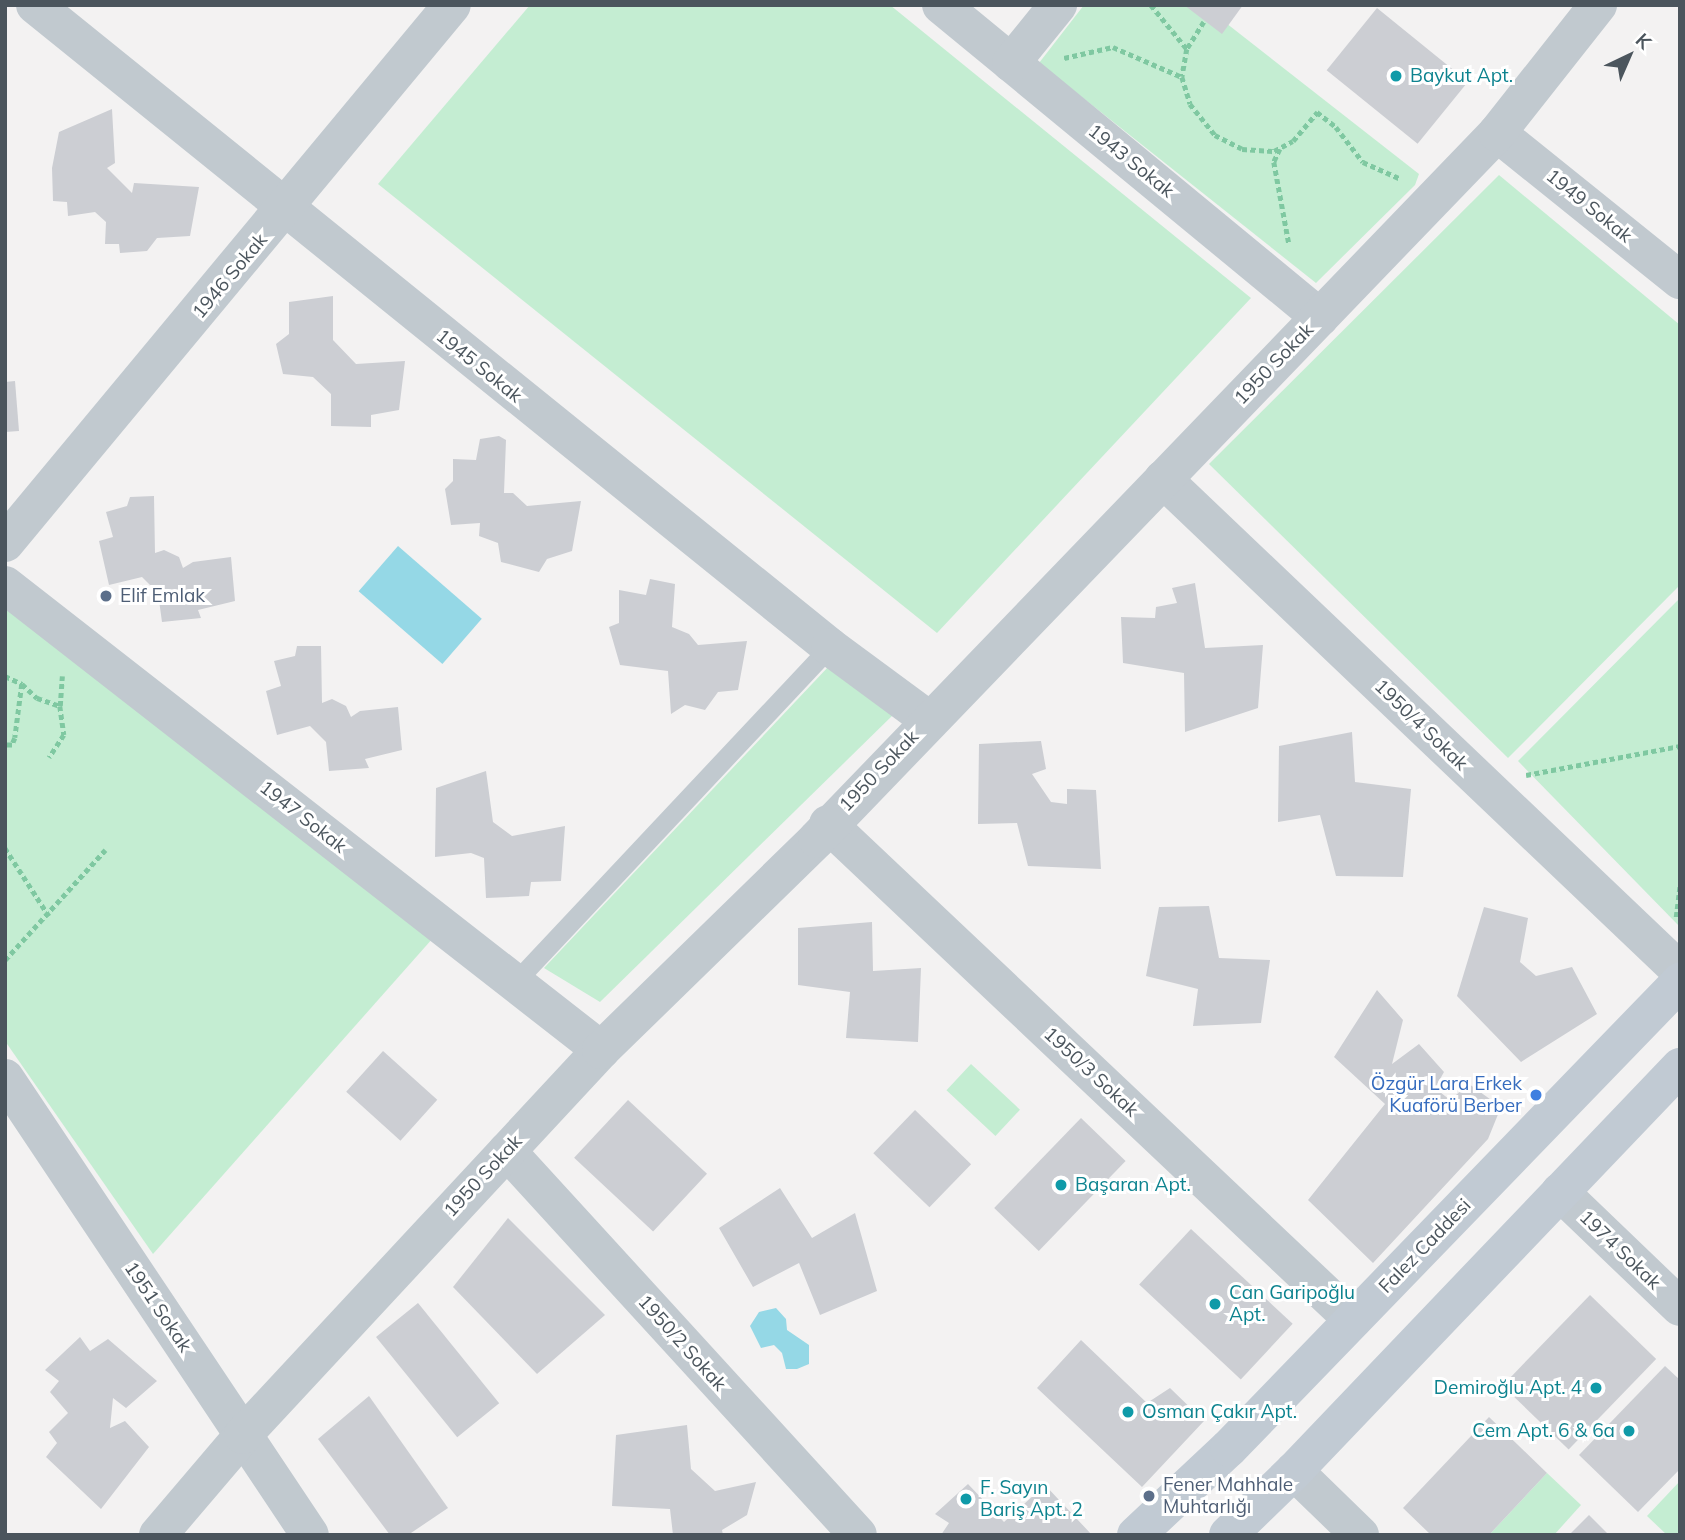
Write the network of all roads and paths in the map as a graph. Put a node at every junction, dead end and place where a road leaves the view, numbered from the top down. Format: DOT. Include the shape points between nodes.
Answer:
graph roads {
  1 [pos="35,5"];
  2 [pos="452,5"];
  3 [pos="941,5"];
  4 [pos="1058,5"];
  5 [pos="1151,5"];
  6 [pos="1598,5"];
  7 [pos="1204,22"];
  8 [pos="1187,49"];
  9 [pos="1051,61"];
  10 [pos="1011,63"];
  11 [pos="1182,77"];
  12 [pos="1497,133"];
  13 [pos="1280,149"];
  14 [pos="1404,180"];
  15 [pos="285,211"];
  16 [pos="1289,248"];
  17 [pos="1680,280"];
  18 [pos="1320,317"];
  19 [pos="1163,480"];
  20 [pos="5,543"];
  21 [pos="5,585"];
  22 [pos="830,647"];
  23 [pos="5,676"];
  24 [pos="22,684"];
  25 [pos="929,720"];
  26 [pos="5,745"];
  27 [pos="1680,746"];
  28 [pos="49,758"];
  29 [pos="1519,776"];
  30 [pos="828,824"];
  31 [pos="5,848"];
  32 [pos="105,850"];
  33 [pos="1680,883"];
  34 [pos="49,916"];
  35 [pos="1675,920"];
  36 [pos="5,960"];
  37 [pos="1680,971"];
  38 [pos="515,982"];
  39 [pos="1680,982"];
  40 [pos="601,1050"];
  41 [pos="1680,1067"];
  42 [pos="5,1078"];
  43 [pos="506,1151"];
  44 [pos="1517,1151"];
  45 [pos="1560,1192"];
  46 [pos="1680,1307"];
  47 [pos="1353,1320"];
  48 [pos="243,1434"];
  49 [pos="1294,1471"];
  50 [pos="158,1535"];
  51 [pos="310,1535"];
  52 [pos="858,1535"];
  53 [pos="1136,1535"];
  54 [pos="1228,1535"];
  55 [pos="1360,1535"];
  1 -- 15 [label="street, 1945 Sokak"];
  2 -- 15 [label="street, 1946 Sokak"];
  3 -- 10 [label="street, 1943 Sokak"];
  4 -- 10 [label="street"];
  5 -- 8 [label="path"];
  6 -- 12 [label="street, 1950 Sokak"];
  7 -- 8 [label="path"];
  8 -- 11 [label="path"];
  9 -- 11 [label="path" via="1114,47"];
  10 -- 18 [label="street, 1943 Sokak"];
  11 -- 13 [label="path" via="1190,104 1215,135 1242,149"];
  12 -- 17 [label="street, 1949 Sokak"];
  12 -- 18 [label="street, 1950 Sokak"];
  13 -- 14 [label="path" via="1304,130 1317,112 1336,127 1363,162"];
  13 -- 16 [label="path" via="1274,162"];
  15 -- 20 [label="street, 1946 Sokak"];
  15 -- 22 [label="street, 1945 Sokak"];
  18 -- 19 [label="street, 1950 Sokak"];
  19 -- 25 [label="street, 1950 Sokak"];
  19 -- 37 [label="street, 1950/4 Sokak"];
  21 -- 38 [label="street, 1947 Sokak"];
  22 -- 25 [label="street, 1945 Sokak"];
  22 -- 38 [label="lane"];
  23 -- 24 [label="path"];
  24 -- 26 [label="path" via="15,738 12,745"];
  24 -- 28 [label="path" via="37,698 60,706 64,735"];
  25 -- 30 [label="street, 1950 Sokak"];
  27 -- 29 [label="path"];
  30 -- 40 [label="street, 1950 Sokak"];
  30 -- 47 [label="street, 1950/3 Sokak"];
  31 -- 34 [label="path"];
  32 -- 34 [label="path"];
  33 -- 35 [label="path"];
  34 -- 36 [label="path"];
  38 -- 40 [label="street, 1947 Sokak"];
  39 -- 44 [label="street, Falez Caddesi"];
  40 -- 43 [label="street, 1950 Sokak"];
  41 -- 45 [label="street"];
  42 -- 48 [label="street, 1951 Sokak"];
  43 -- 48 [label="street, 1950 Sokak"];
  43 -- 52 [label="street, 1950/2 Sokak"];
  44 -- 45 [label="street"];
  44 -- 47 [label="street, Falez Caddesi"];
  45 -- 46 [label="street, 1974 Sokak"];
  45 -- 49 [label="street"];
  47 -- 53 [label="street, Falez Caddesi" via="1229,1448"];
  48 -- 50 [label="street, 1950 Sokak"];
  48 -- 51 [label="street, 1951 Sokak"];
  49 -- 54 [label="street"];
  49 -- 55 [label="street"];
}
